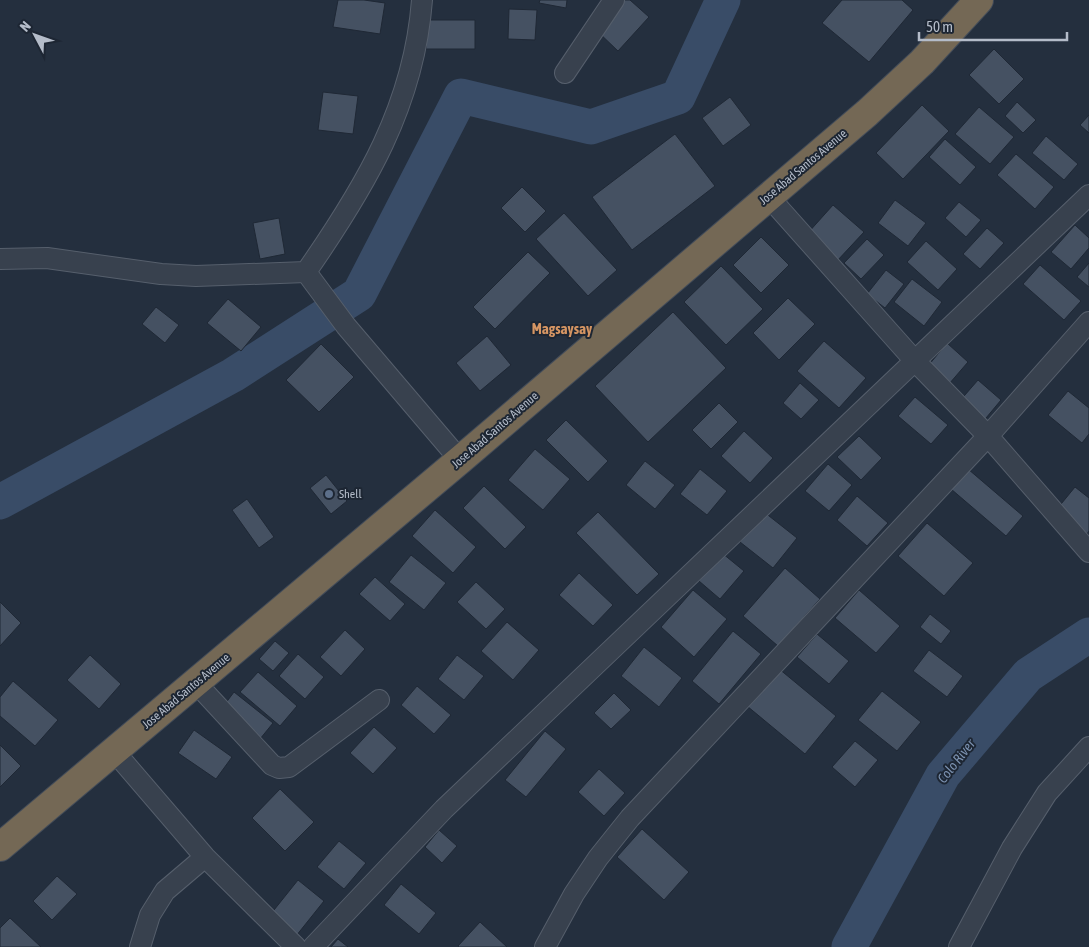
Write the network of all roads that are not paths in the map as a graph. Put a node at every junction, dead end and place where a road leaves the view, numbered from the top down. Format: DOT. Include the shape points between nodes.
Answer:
graph roads {
  1 [pos="422,0"];
  2 [pos="614,0"];
  3 [pos="979,0"];
  4 [pos="565,73"];
  5 [pos="1089,195"];
  6 [pos="768,196"];
  7 [pos="0,259"];
  8 [pos="306,272"];
  9 [pos="1089,322"];
  10 [pos="916,361"];
  11 [pos="988,436"];
  12 [pos="460,460"];
  13 [pos="1089,552"];
  14 [pos="196,682"];
  15 [pos="379,700"];
  16 [pos="1089,747"];
  17 [pos="114,751"];
  18 [pos="0,847"];
  19 [pos="204,857"];
  20 [pos="140,947"];
  21 [pos="296,947"];
  22 [pos="313,947"];
  23 [pos="546,947"];
  24 [pos="959,947"];
  1 -- 8 [label="street" via="410,75 390,130 340,223"];
  2 -- 4 [label="street"];
  3 -- 6 [label="highway, Jose Abad Santos Avenue" via="888,94"];
  5 -- 10 [label="street"];
  6 -- 10 [label="street"];
  6 -- 12 [label="highway, Jose Abad Santos Avenue"];
  7 -- 8 [label="street" via="47,258 196,276"];
  8 -- 12 [label="street" via="346,326"];
  9 -- 11 [label="street"];
  10 -- 11 [label="street"];
  10 -- 22 [label="street" via="444,810"];
  11 -- 13 [label="street"];
  11 -- 23 [label="street" via="630,818 574,894"];
  12 -- 14 [label="highway, Jose Abad Santos Avenue"];
  14 -- 15 [label="street" via="272,765 279,768 289,767"];
  14 -- 17 [label="highway, Jose Abad Santos Avenue"];
  16 -- 24 [label="street" via="1047,793 1012,848"];
  17 -- 18 [label="highway, Jose Abad Santos Avenue"];
  17 -- 19 [label="street"];
  19 -- 20 [label="street" via="165,891 150,915"];
  19 -- 21 [label="street"];
}
